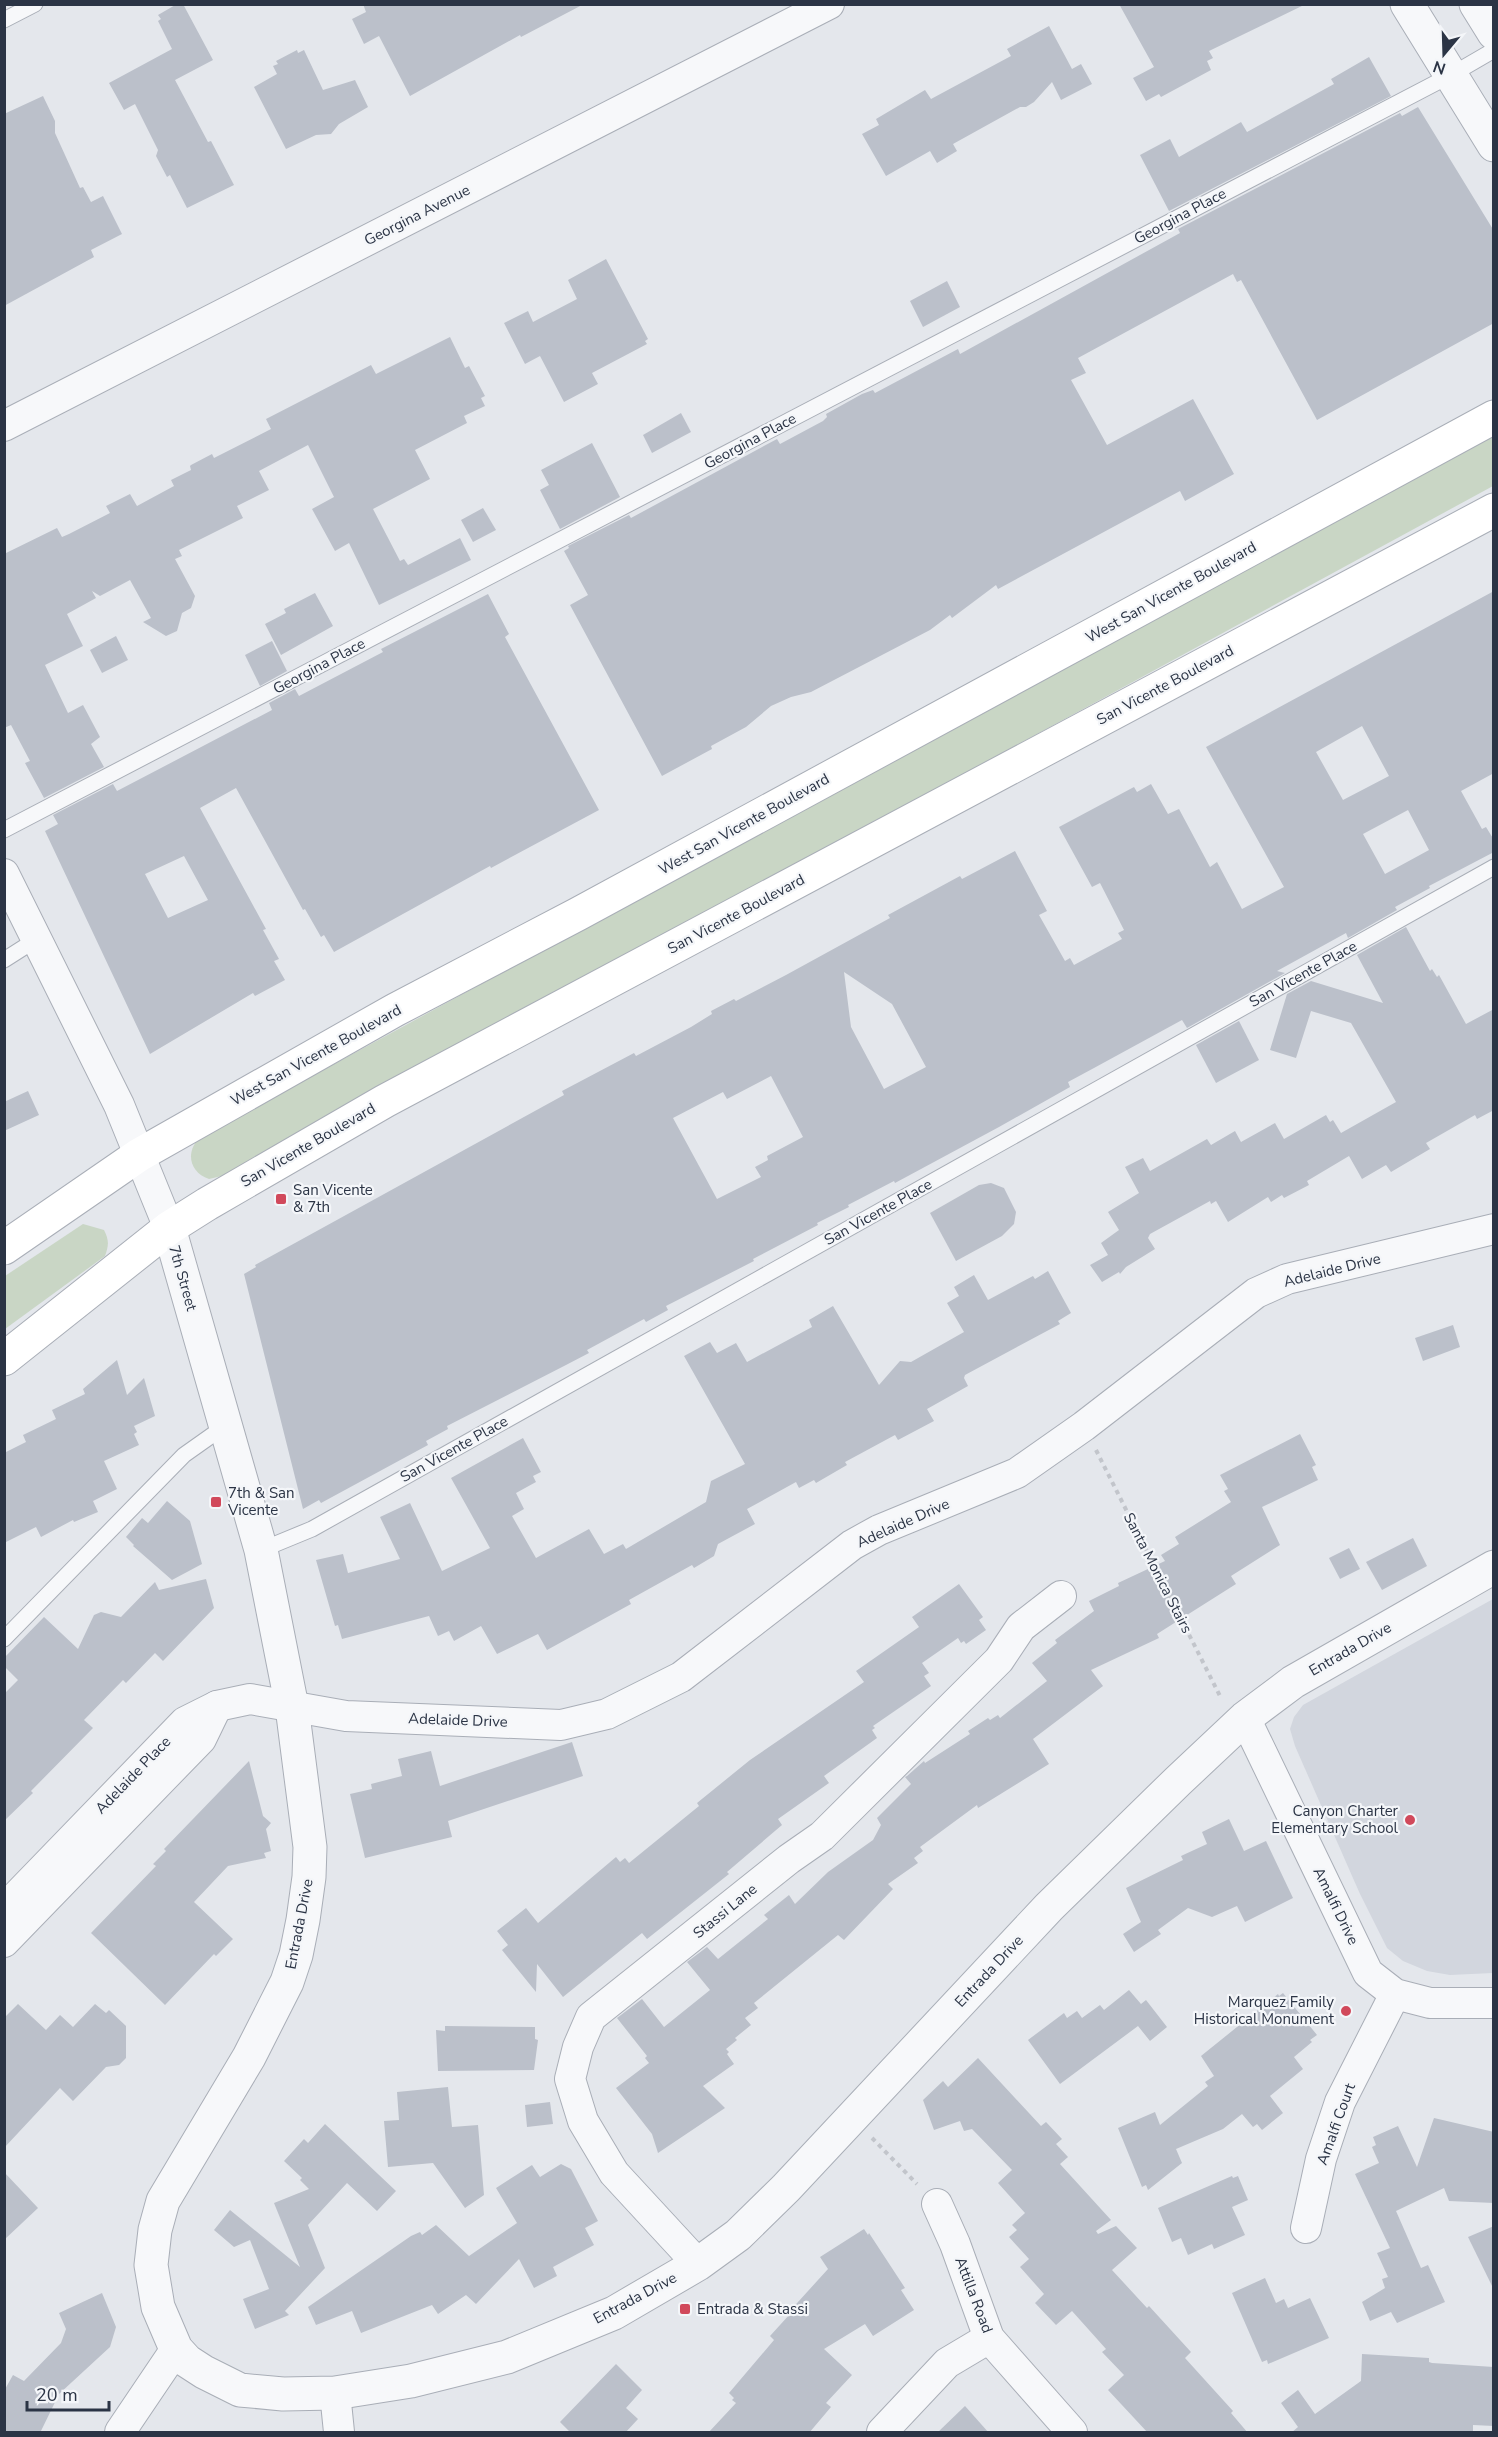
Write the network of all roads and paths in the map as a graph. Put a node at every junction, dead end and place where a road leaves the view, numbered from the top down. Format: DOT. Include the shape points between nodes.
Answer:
graph roads {
  1 [pos="35,4"];
  2 [pos="829,4"];
  3 [pos="1407,4"];
  4 [pos="1476,4"];
  5 [pos="4,20"];
  6 [pos="1494,33"];
  7 [pos="1494,50"];
  8 [pos="1451,75"];
  9 [pos="1494,145"];
  10 [pos="1494,417"];
  11 [pos="4,426"];
  12 [pos="1494,510"];
  13 [pos="4,830"];
  14 [pos="1494,867"];
  15 [pos="4,874"];
  16 [pos="37,939"];
  17 [pos="4,960"];
  18 [pos="139,1155"];
  19 [pos="169,1228"];
  20 [pos="1494,1229"];
  21 [pos="4,1248"];
  22 [pos="4,1359"];
  23 [pos="225,1426"];
  24 [pos="1099,1455"];
  25 [pos="261,1550"];
  26 [pos="1494,1567"];
  27 [pos="1061,1596"];
  28 [pos="4,1639"];
  29 [pos="1218,1692"];
  30 [pos="292,1707"];
  31 [pos="1245,1718"];
  32 [pos="65,1862"];
  33 [pos="4,1909"];
  34 [pos="4,1942"];
  35 [pos="1395,1994"];
  36 [pos="1494,2003"];
  37 [pos="873,2139"];
  38 [pos="904,2171"];
  39 [pos="937,2204"];
  40 [pos="1306,2228"];
  41 [pos="698,2264"];
  42 [pos="990,2338"];
  43 [pos="176,2349"];
  44 [pos="334,2393"];
  45 [pos="120,2433"];
  46 [pos="339,2433"];
  47 [pos="882,2433"];
  48 [pos="1072,2433"];
  1 -- 5 [label="lane"];
  2 -- 11 [label="street, Georgina Avenue"];
  3 -- 8 [label="street"];
  4 -- 6 [label="street"];
  7 -- 8 [label="lane, Georgina Place"];
  8 -- 9 [label="street"];
  8 -- 13 [label="lane, Georgina Place"];
  10 -- 18 [label="main road, West San Vicente Boulevard" via="395,1010"];
  12 -- 19 [label="main road, San Vicente Boulevard" via="396,1095"];
  14 -- 25 [label="lane, San Vicente Place" via="312,1529"];
  15 -- 16 [label="street, 7th Street"];
  16 -- 17 [label="lane"];
  16 -- 18 [label="street, 7th Street" via="119,1105"];
  18 -- 19 [label="street, 7th Street"];
  18 -- 21 [label="main road, West San Vicente Boulevard"];
  19 -- 22 [label="main road, San Vicente Boulevard"];
  19 -- 23 [label="street, 7th Street"];
  20 -- 30 [label="street, Adelaide Drive" via="1287,1280 1256,1293 1017,1473 852,1545 681,1677 607,1713 561,1725 346,1716"];
  23 -- 25 [label="street, 7th Street"];
  23 -- 28 [label="lane" via="175,1463"];
  24 -- 29 [label="path, Santa Monica Stairs"];
  25 -- 30 [label="street, 7th Street"];
  26 -- 31 [label="street, Entrada Drive" via="1293,1682"];
  27 -- 41 [label="street, Stassi Lane" via="1021,1627 999,1660 822,1836 591,2017 570,2079 583,2121 614,2173"];
  30 -- 32 [label="street, Adelaide Place" via="250,1699 217,1706 185,1722"];
  30 -- 43 [label="street, Entrada Drive" via="310,1847 303,1920 287,1982 269,2020 163,2201 152,2265 158,2307"];
  31 -- 35 [label="street, Amalfi Drive" via="1368,1973"];
  31 -- 41 [label="street, Entrada Drive" via="1048,1907 786,2188 738,2235"];
  32 -- 33 [label="street, Adelaide Place"];
  32 -- 34 [label="street, Adelaide Place"];
  35 -- 36 [label="street, Amalfi Drive" via="1430,2003"];
  35 -- 40 [label="street, Amalfi Court" via="1340,2102 1321,2158"];
  37 -- 38 [label="path"];
  39 -- 42 [label="street, Attilla Road"];
  41 -- 44 [label="street, Entrada Drive" via="614,2313 507,2357 411,2381"];
  42 -- 47 [label="street" via="947,2363"];
  42 -- 48 [label="street, Attilla Road"];
  43 -- 44 [label="street, Entrada Drive" via="204,2372 240,2390"];
  43 -- 45 [label="street"];
  44 -- 46 [label="street"];
}
